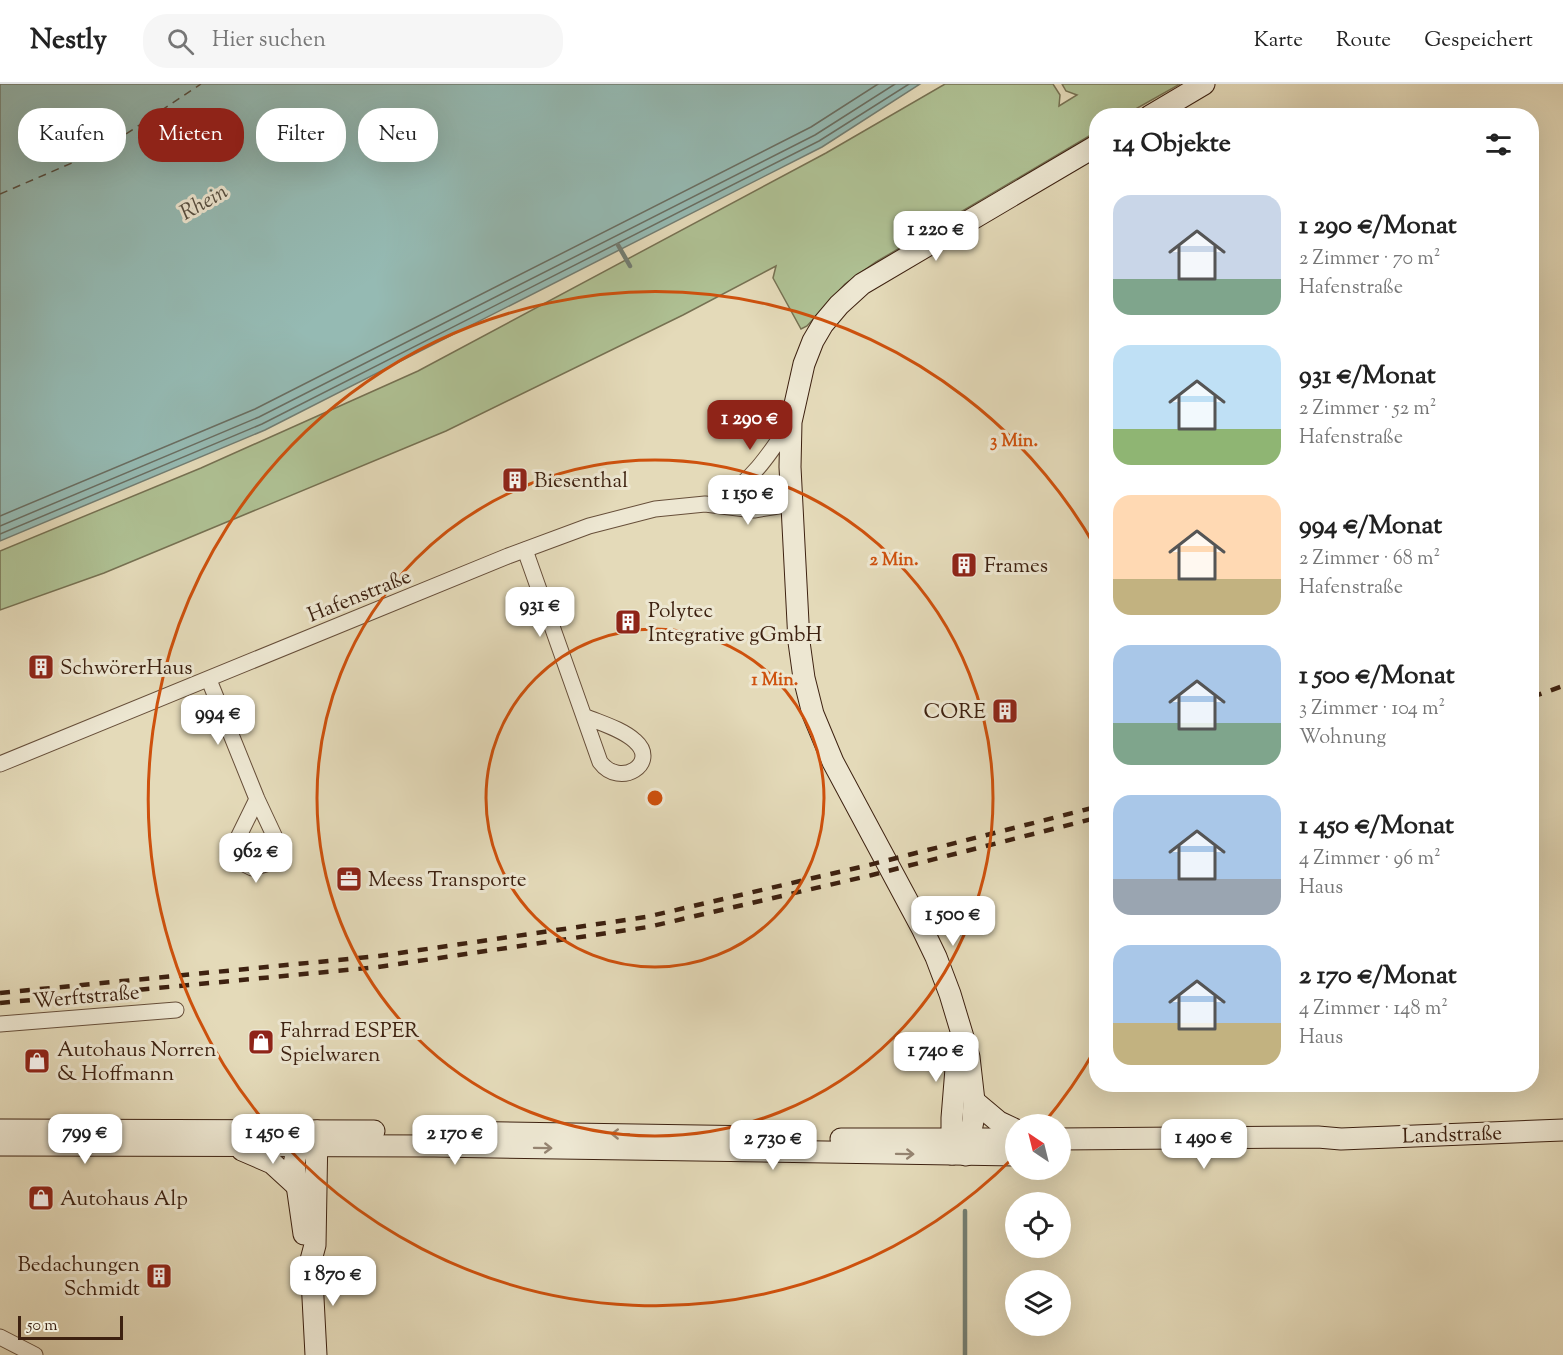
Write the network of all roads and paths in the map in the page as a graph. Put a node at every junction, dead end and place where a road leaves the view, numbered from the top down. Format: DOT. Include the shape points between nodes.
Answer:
graph roads {
  1 [pos="1204,84"];
  2 [pos="1164,108"];
  3 [pos="1089,150"];
  4 [pos="791,422"];
  5 [pos="723,497"];
  6 [pos="705,504"];
  7 [pos="791,504"];
  8 [pos="525,550"];
  9 [pos="209,680"];
  10 [pos="584,716"];
  11 [pos="0,764"];
  12 [pos="257,799"];
  13 [pos="176,1010"];
  14 [pos="0,1024"];
  15 [pos="959,1029"];
  16 [pos="974,1101"];
  17 [pos="1005,1125"];
  18 [pos="0,1130"];
  19 [pos="1563,1130"];
  20 [pos="1071,1139"];
  21 [pos="1341,1139"];
  22 [pos="311,1141"];
  23 [pos="1005,1141"];
  24 [pos="0,1145"];
  25 [pos="231,1146"];
  26 [pos="960,1147"];
  27 [pos="1005,1153"];
  28 [pos="1071,1154"];
  29 [pos="296,1185"];
  30 [pos="312,1260"];
  31 [pos="0,1337"];
  32 [pos="35,1355"];
  33 [pos="316,1355"];
  1 -- 2 [label="street"];
  3 -- 4 [label="street" via="854,291 823,324 813,341"];
  4 -- 5 [label="street, Hafenstraße" via="740,488"];
  4 -- 7 [label="street"];
  5 -- 6 [label="street, Hafenstraße"];
  5 -- 7 [label="street, Hafenstraße" via="758,493"];
  6 -- 7 [label="street, Hafenstraße" via="754,510"];
  6 -- 8 [label="street, Hafenstraße" via="633,514"];
  7 -- 15 [label="street" via="799,642 813,714 833,762 936,957 951,994"];
  8 -- 9 [label="street, Hafenstraße"];
  8 -- 10 [label="street"];
  9 -- 11 [label="street, Hafenstraße"];
  9 -- 12 [label="street"];
  13 -- 14 [label="street, Werftstraße"];
  15 -- 16 [label="street" via="969,1057"];
  15 -- 26 [label="street"];
  16 -- 17 [label="street"];
  16 -- 26 [label="street"];
  18 -- 22 [label="street"];
  19 -- 21 [label="street, Landstraße"];
  20 -- 21 [label="street"];
  21 -- 28 [label="street" via="1308,1146"];
  22 -- 25 [label="street"];
  22 -- 26 [label="street" via="564,1132"];
  22 -- 29 [label="street" via="294,1159"];
  22 -- 30 [label="street" via="315,1245"];
  23 -- 26 [label="street"];
  24 -- 25 [label="street"];
  25 -- 29 [label="street" via="272,1163"];
  26 -- 27 [label="street"];
  29 -- 30 [label="street"];
  30 -- 33 [label="street"];
  31 -- 32 [label="street"];
}
